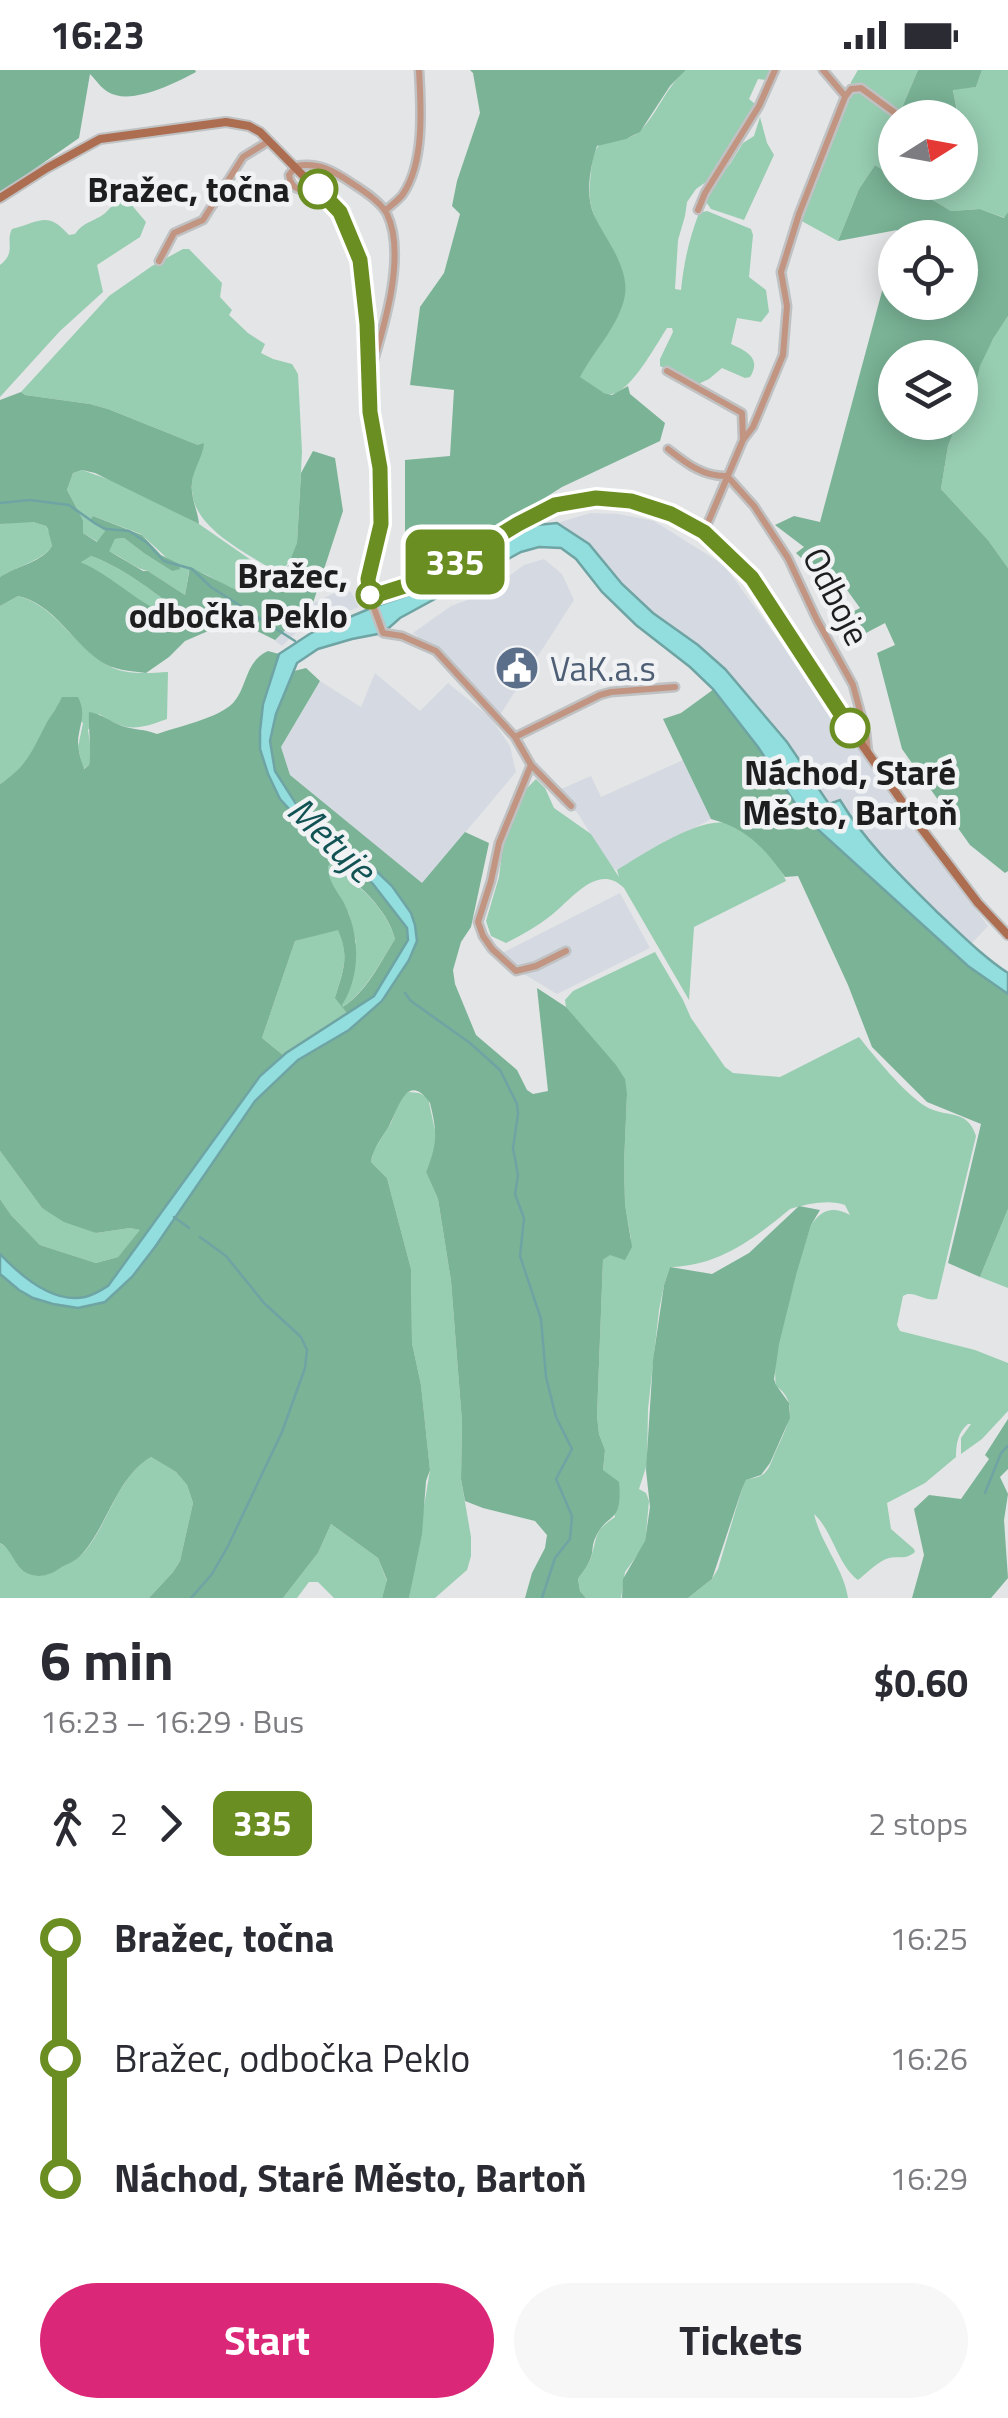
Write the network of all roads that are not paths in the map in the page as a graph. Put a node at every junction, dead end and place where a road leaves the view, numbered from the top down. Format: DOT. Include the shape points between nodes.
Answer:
graph roads {
  1 [pos="418,70"];
  2 [pos="776,70"];
  3 [pos="824,70"];
  4 [pos="845,96"];
  5 [pos="878,100"];
  6 [pos="270,141"];
  7 [pos="296,166"];
  8 [pos="318,189"];
  9 [pos="0,198"];
  10 [pos="386,210"];
  11 [pos="698,210"];
  12 [pos="159,260"];
  13 [pos="667,372"];
  14 [pos="370,374"];
  15 [pos="743,440"];
  16 [pos="668,449"];
  17 [pos="728,476"];
  18 [pos="704,532"];
  19 [pos="371,600"];
  20 [pos="675,687"];
  21 [pos="515,737"];
  22 [pos="868,754"];
  23 [pos="532,765"];
  24 [pos="571,806"];
  25 [pos="1008,935"];
  26 [pos="566,951"];
  1 -- 10 [label="street" via="418,148 402,194"];
  2 -- 11 [label="street"];
  3 -- 4 [label="street"];
  4 -- 5 [label="street" via="861,88"];
  4 -- 15 [label="street" via="780,272 783,355"];
  6 -- 7 [label="street"];
  6 -- 9 [label="street" via="249,126 226,122 100,139"];
  6 -- 12 [label="street" via="242,158 203,220 174,233"];
  7 -- 8 [label="street"];
  7 -- 8 [label="street" via="290,182 305,191"];
  7 -- 10 [label="street" via="324,166"];
  8 -- 14 [label="street" via="340,212 360,260"];
  10 -- 14 [label="street" via="395,265"];
  13 -- 15 [label="street" via="742,413"];
  14 -- 19 [label="street" via="381,524 368,579"];
  15 -- 17 [label="street"];
  16 -- 17 [label="street" via="698,470"];
  17 -- 18 [label="street"];
  17 -- 22 [label="street, Odboje" via="788,558 853,685"];
  18 -- 19 [label="street, Odboje" via="631,501 555,505 430,578"];
  18 -- 22 [label="street, Odboje" via="752,578"];
  19 -- 21 [label="street" via="383,633 436,651"];
  20 -- 21 [label="street" via="600,695"];
  21 -- 23 [label="street"];
  22 -- 25 [label="street, Odboje"];
  23 -- 24 [label="street"];
  23 -- 26 [label="street" via="499,842 478,922 492,949 516,971"];
}
